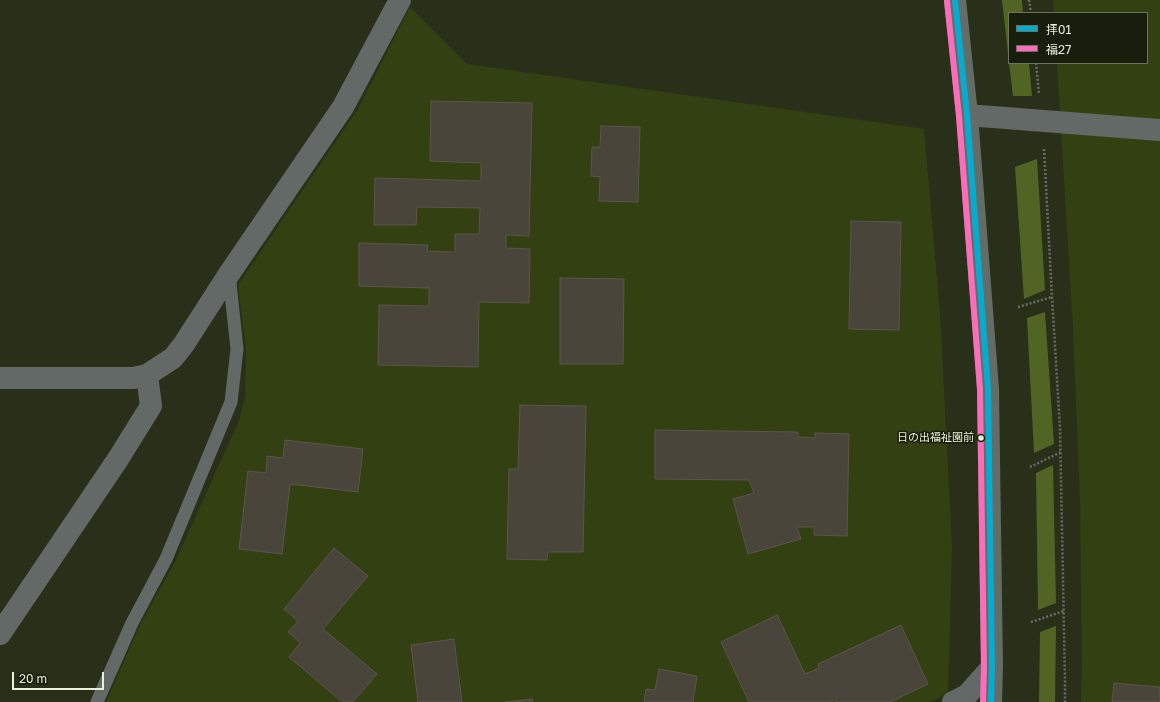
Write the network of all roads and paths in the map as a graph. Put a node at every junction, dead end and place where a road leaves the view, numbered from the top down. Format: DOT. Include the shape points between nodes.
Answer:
graph roads {
  1 [pos="400,0"];
  2 [pos="955,0"];
  3 [pos="1029,0"];
  4 [pos="1031,12"];
  5 [pos="967,115"];
  6 [pos="1042,121"];
  7 [pos="1160,130"];
  8 [pos="229,274"];
  9 [pos="1052,297"];
  10 [pos="1018,307"];
  11 [pos="147,375"];
  12 [pos="0,378"];
  13 [pos="1061,452"];
  14 [pos="1030,467"];
  15 [pos="1064,611"];
  16 [pos="1031,622"];
  17 [pos="0,634"];
  18 [pos="992,667"];
  19 [pos="97,702"];
  20 [pos="953,702"];
  21 [pos="991,702"];
  22 [pos="1065,702"];
  1 -- 8 [label="street" via="343,107"];
  2 -- 5 [label="main road"];
  3 -- 4 [label="path"];
  5 -- 6 [label="street"];
  5 -- 18 [label="main road" via="988,389"];
  6 -- 7 [label="street"];
  6 -- 9 [label="path"];
  8 -- 11 [label="street" via="173,358"];
  8 -- 19 [label="lane" via="237,349 232,402 166,559 132,623"];
  9 -- 10 [label="path"];
  9 -- 13 [label="path"];
  11 -- 12 [label="street" via="133,378"];
  11 -- 17 [label="street" via="151,406 114,466"];
  13 -- 14 [label="path"];
  13 -- 15 [label="path"];
  15 -- 16 [label="path"];
  15 -- 22 [label="path"];
  18 -- 20 [label="street" via="967,695"];
  18 -- 21 [label="main road"];
}
